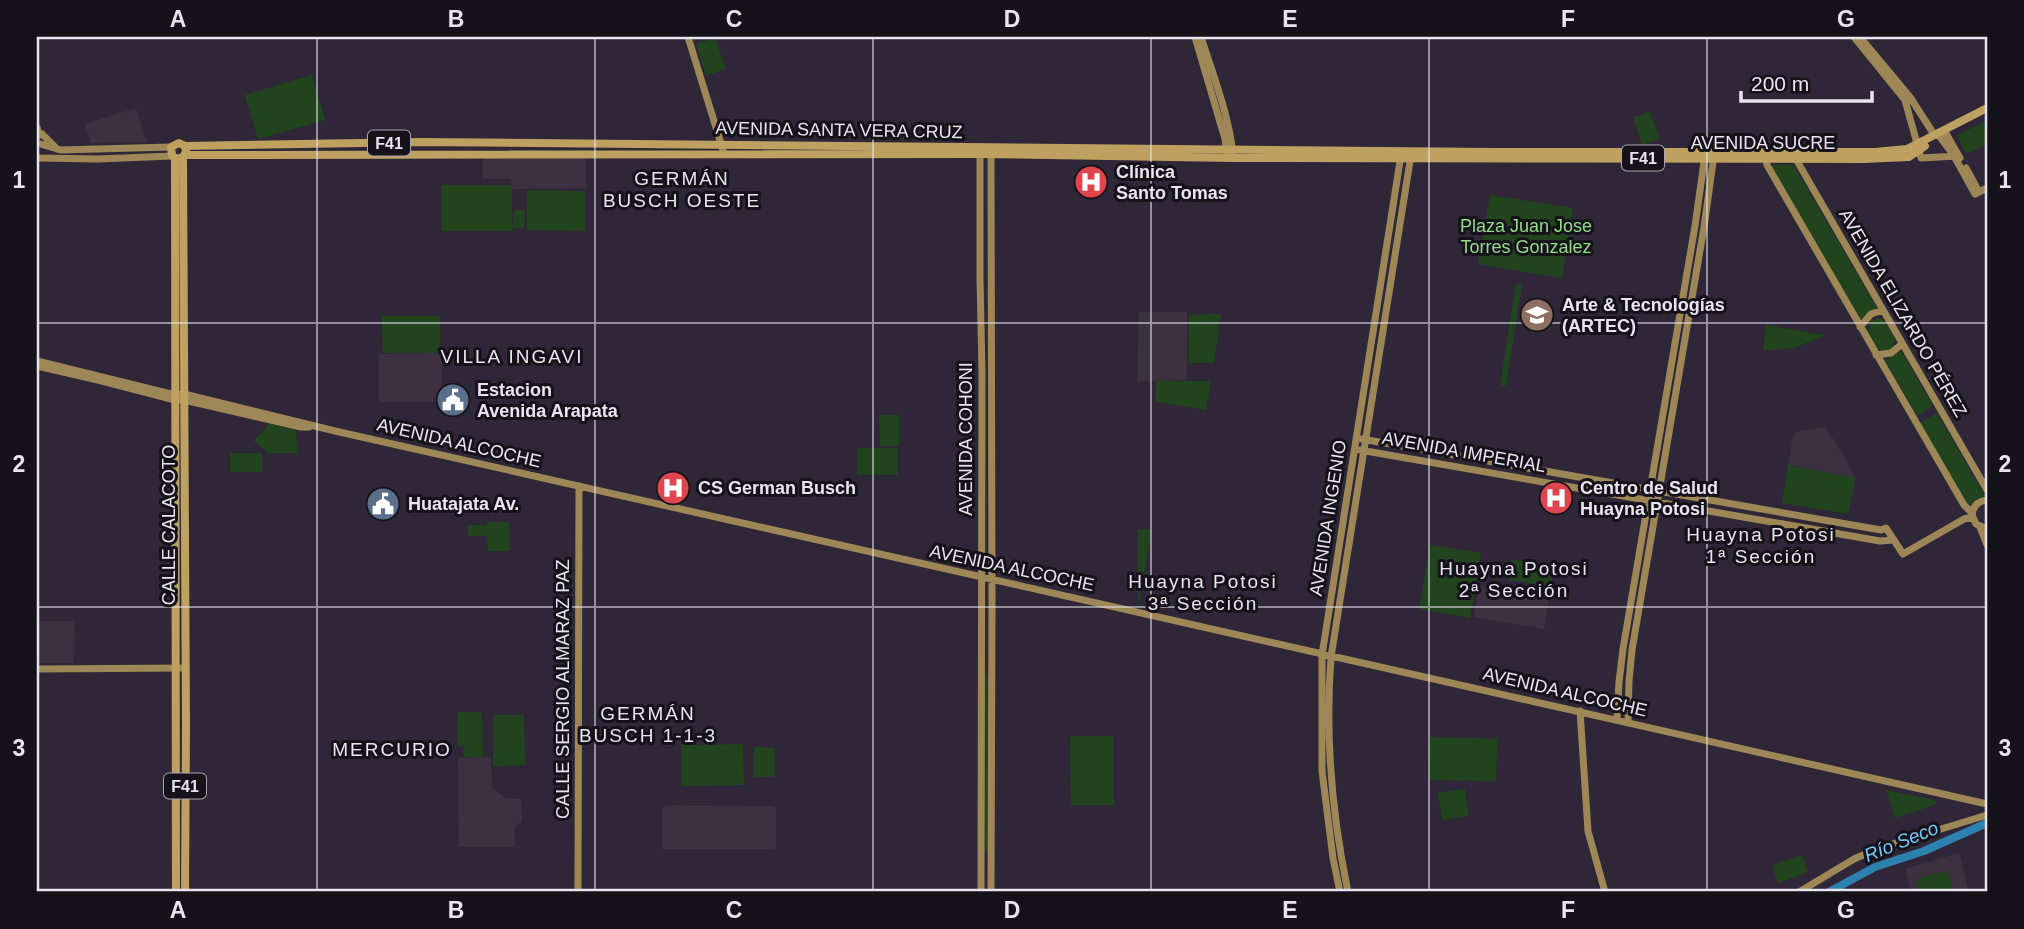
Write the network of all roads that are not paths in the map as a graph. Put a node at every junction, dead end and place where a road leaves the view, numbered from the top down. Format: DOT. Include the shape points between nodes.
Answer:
graph roads {
  1 [pos="688,37"];
  2 [pos="1195,37"];
  3 [pos="1201,37"];
  4 [pos="1854,37"];
  5 [pos="1860,37"];
  6 [pos="1907,99"];
  7 [pos="1987,108"];
  8 [pos="1987,114"];
  9 [pos="39,133"];
  10 [pos="1941,134"];
  11 [pos="37,143"];
  12 [pos="722,145"];
  13 [pos="57,149"];
  14 [pos="1918,151"];
  15 [pos="179,153"];
  16 [pos="980,154"];
  17 [pos="991,154"];
  18 [pos="1230,154"];
  19 [pos="723,155"];
  20 [pos="1406,155"];
  21 [pos="1492,155"];
  22 [pos="1709,155"];
  23 [pos="1765,155"];
  24 [pos="1793,155"];
  25 [pos="1956,156"];
  26 [pos="37,158"];
  27 [pos="1987,181"];
  28 [pos="1978,190"];
  29 [pos="1883,310"];
  30 [pos="1860,327"];
  31 [pos="1902,344"];
  32 [pos="1876,355"];
  33 [pos="37,361"];
  34 [pos="37,366"];
  35 [pos="180,397"];
  36 [pos="1361,439"];
  37 [pos="1359,450"];
  38 [pos="579,486"];
  39 [pos="1987,490"];
  40 [pos="1655,491"];
  41 [pos="1987,500"];
  42 [pos="1654,501"];
  43 [pos="1972,515"];
  44 [pos="1983,528"];
  45 [pos="1894,540"];
  46 [pos="1987,545"];
  47 [pos="982,578"];
  48 [pos="992,580"];
  49 [pos="1327,656"];
  50 [pos="181,668"];
  51 [pos="37,669"];
  52 [pos="1580,711"];
  53 [pos="1617,719"];
  54 [pos="1628,722"];
  55 [pos="1987,804"];
  56 [pos="1987,815"];
  57 [pos="176,892"];
  58 [pos="185,892"];
  59 [pos="578,892"];
  60 [pos="981,892"];
  61 [pos="990,892"];
  62 [pos="1340,892"];
  63 [pos="1348,892"];
  64 [pos="1605,892"];
  65 [pos="1799,892"];
  1 -- 12 [label="street"];
  2 -- 18 [label="street"];
  3 -- 18 [label="street"];
  4 -- 6 [label="street"];
  5 -- 6 [label="street"];
  6 -- 10 [label="street"];
  6 -- 14 [label="street"];
  7 -- 10 [label="main road, F41"];
  8 -- 10 [label="main road, F41"];
  9 -- 13 [label="street"];
  10 -- 14 [label="main road, F41"];
  10 -- 25 [label="street"];
  11 -- 13 [label="street, AVENIDA SANTA VERA CRUZ"];
  12 -- 15 [label="main road, AVENIDA SANTA VERA CRUZ / F41" via="423,142"];
  12 -- 18 [label="main road, AVENIDA SANTA VERA CRUZ / F41"];
  12 -- 19 [label="street"];
  13 -- 15 [label="street, AVENIDA SANTA VERA CRUZ"];
  14 -- 24 [label="main road, AVENIDA SUCRE / F41"];
  14 -- 24 [label="main road, AVENIDA SUCRE / F41" via="1909,157"];
  14 -- 25 [label="street"];
  15 -- 19 [label="main road, AVENIDA SANTA VERA CRUZ / F41"];
  15 -- 26 [label="street, AVENIDA SANTA VERA CRUZ"];
  15 -- 35 [label="main road, CALLE CALACOTO / F41"];
  16 -- 17 [label="main road, AVENIDA SANTA VERA CRUZ / F41"];
  16 -- 19 [label="main road, AVENIDA SANTA VERA CRUZ / F41"];
  16 -- 47 [label="street, AVENIDA COHONI"];
  17 -- 18 [label="main road, AVENIDA SANTA VERA CRUZ / F41"];
  17 -- 48 [label="street, AVENIDA COHONI"];
  18 -- 20 [label="main road, AVENIDA SANTA VERA CRUZ / F41"];
  20 -- 21 [label="main road, AVENIDA SANTA VERA CRUZ / F41"];
  20 -- 36 [label="street, AVENIDA INGENIO"];
  21 -- 22 [label="main road, AVENIDA SUCRE / F41"];
  22 -- 23 [label="main road, AVENIDA SUCRE / F41"];
  22 -- 40 [label="street"];
  23 -- 24 [label="main road, AVENIDA SUCRE / F41"];
  23 -- 30 [label="street"];
  24 -- 29 [label="street, AVENIDA ELIZARDO PÉREZ"];
  25 -- 28 [label="street"];
  27 -- 28 [label="street"];
  29 -- 30 [label="street" via="1871,314"];
  29 -- 31 [label="street, AVENIDA ELIZARDO PÉREZ"];
  30 -- 32 [label="street"];
  31 -- 32 [label="street" via="1891,353"];
  31 -- 39 [label="street, AVENIDA ELIZARDO PÉREZ"];
  32 -- 43 [label="street"];
  33 -- 35 [label="street, AVENIDA ALCOCHE"];
  34 -- 35 [label="street, AVENIDA ALCOCHE"];
  35 -- 38 [label="street, AVENIDA ALCOCHE"];
  35 -- 50 [label="main road, CALLE CALACOTO / F41"];
  36 -- 37 [label="street, AVENIDA INGENIO"];
  36 -- 40 [label="street, AVENIDA IMPERIAL"];
  37 -- 42 [label="street, AVENIDA IMPERIAL"];
  37 -- 49 [label="street, AVENIDA INGENIO"];
  38 -- 47 [label="street, AVENIDA ALCOCHE"];
  38 -- 59 [label="street, CALLE SERGIO ALMARAZ PAZ"];
  40 -- 42 [label="street"];
  40 -- 45 [label="street, AVENIDA IMPERIAL" via="1886,528"];
  41 -- 43 [label="street" via="1978,503"];
  42 -- 45 [label="street, AVENIDA IMPERIAL"];
  42 -- 53 [label="street" via="1623,649"];
  42 -- 54 [label="street" via="1632,650"];
  43 -- 44 [label="street"];
  43 -- 45 [label="street" via="1903,554"];
  44 -- 46 [label="street"];
  47 -- 48 [label="street, AVENIDA ALCOCHE"];
  47 -- 60 [label="street, AVENIDA COHONI"];
  48 -- 49 [label="street, AVENIDA ALCOCHE"];
  48 -- 61 [label="street, AVENIDA COHONI"];
  49 -- 52 [label="street, AVENIDA ALCOCHE"];
  49 -- 62 [label="street, AVENIDA INGENIO" via="1322,771"];
  49 -- 63 [label="street, AVENIDA INGENIO" via="1335,820"];
  50 -- 51 [label="street"];
  50 -- 57 [label="main road, CALLE CALACOTO / F41"];
  50 -- 58 [label="main road, CALLE CALACOTO / F41"];
  52 -- 53 [label="street, AVENIDA ALCOCHE"];
  52 -- 64 [label="street" via="1588,831"];
  53 -- 54 [label="street, AVENIDA ALCOCHE"];
  54 -- 55 [label="street, AVENIDA ALCOCHE"];
  56 -- 65 [label="street" via="1879,848"];
}
